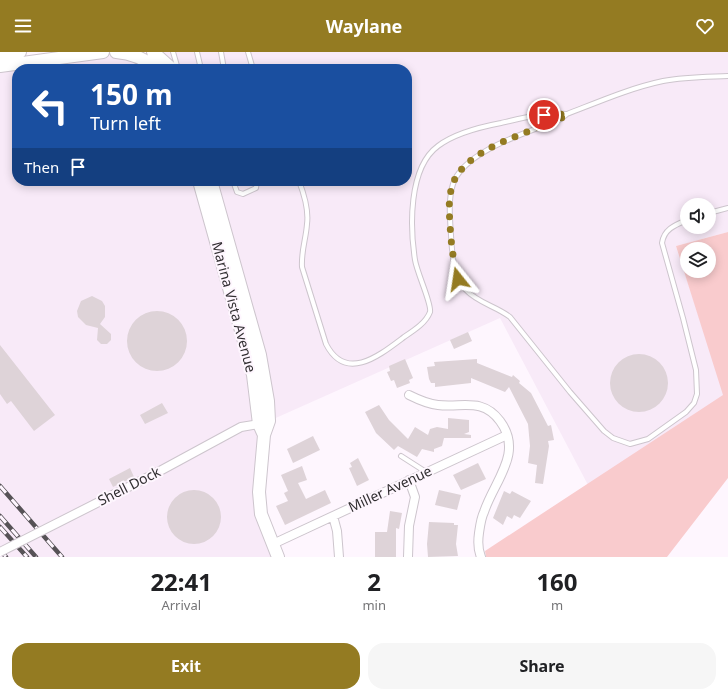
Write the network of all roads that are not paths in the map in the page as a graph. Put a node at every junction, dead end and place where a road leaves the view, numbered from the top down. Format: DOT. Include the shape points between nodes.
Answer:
graph roads {
  1 [pos="20,52"];
  2 [pos="103,52"];
  3 [pos="116,52"];
  4 [pos="173,52"];
  5 [pos="197,52"];
  6 [pos="221,52"];
  7 [pos="248,52"];
  8 [pos="0,55"];
  9 [pos="150,55"];
  10 [pos="12,64"];
  11 [pos="15,64"];
  12 [pos="164,64"];
  13 [pos="177,64"];
  14 [pos="201,64"];
  15 [pos="223,64"];
  16 [pos="252,64"];
  17 [pos="0,66"];
  18 [pos="728,76"];
  19 [pos="567,114"];
  20 [pos="200,186"];
  21 [pos="211,186"];
  22 [pos="235,186"];
  23 [pos="256,186"];
  24 [pos="301,186"];
  25 [pos="728,208"];
  26 [pos="716,211"];
  27 [pos="680,223"];
  28 [pos="409,395"];
  29 [pos="262,429"];
  30 [pos="508,435"];
  31 [pos="401,456"];
  32 [pos="426,472"];
  33 [pos="409,480"];
  34 [pos="333,516"];
  35 [pos="273,544"];
  36 [pos="0,552"];
  37 [pos="278,557"];
  38 [pos="283,557"];
  39 [pos="339,557"];
  40 [pos="408,557"];
  41 [pos="481,557"];
  1 -- 8 [label="main road"];
  2 -- 11 [label="main road"];
  3 -- 9 [label="main road" via="136,56"];
  4 -- 13 [label="lane"];
  5 -- 14 [label="lane"];
  6 -- 15 [label="lane"];
  7 -- 16 [label="lane"];
  9 -- 12 [label="main road"];
  10 -- 17 [label="main road"];
  18 -- 19 [label="lane" via="663,81 616,95"];
  19 -- 24 [label="lane" via="544,115 475,130 446,140 430,154 418,178 413,201 414,255 431,308 416,328 376,358 366,362 337,360 326,344 302,267 301,253 307,224 305,199"];
  19 -- 27 [label="lane" via="476,157 459,173 450,195 452,255 458,279 467,292 510,317 587,413 604,431 621,442 640,442 662,431 686,412 694,403 697,394 696,370 662,243 665,233"];
  20 -- 29 [label="main road, Marina Vista Avenue" via="249,359"];
  21 -- 29 [label="main road, Marina Vista Avenue" via="260,355 269,421"];
  22 -- 23 [label="lane" via="237,192 244,194"];
  25 -- 26 [label="lane"];
  28 -- 30 [label="street" via="440,406 474,405 484,408 501,422"];
  29 -- 35 [label="main road, Marina Vista Avenue" via="259,492 261,514"];
  29 -- 36 [label="street, Shell Dock, bridge" via="241,427"];
  30 -- 32 [label="street, Miller Avenue"];
  30 -- 41 [label="street" via="509,459 480,525 478,540"];
  31 -- 32 [label="lane"];
  32 -- 33 [label="street, Miller Avenue"];
  33 -- 34 [label="street, Miller Avenue"];
  33 -- 40 [label="street" via="415,496 409,526"];
  34 -- 35 [label="street, Miller Avenue"];
  34 -- 39 [label="street"];
  35 -- 37 [label="main road, Marina Vista Avenue"];
  35 -- 38 [label="main road"];
}
